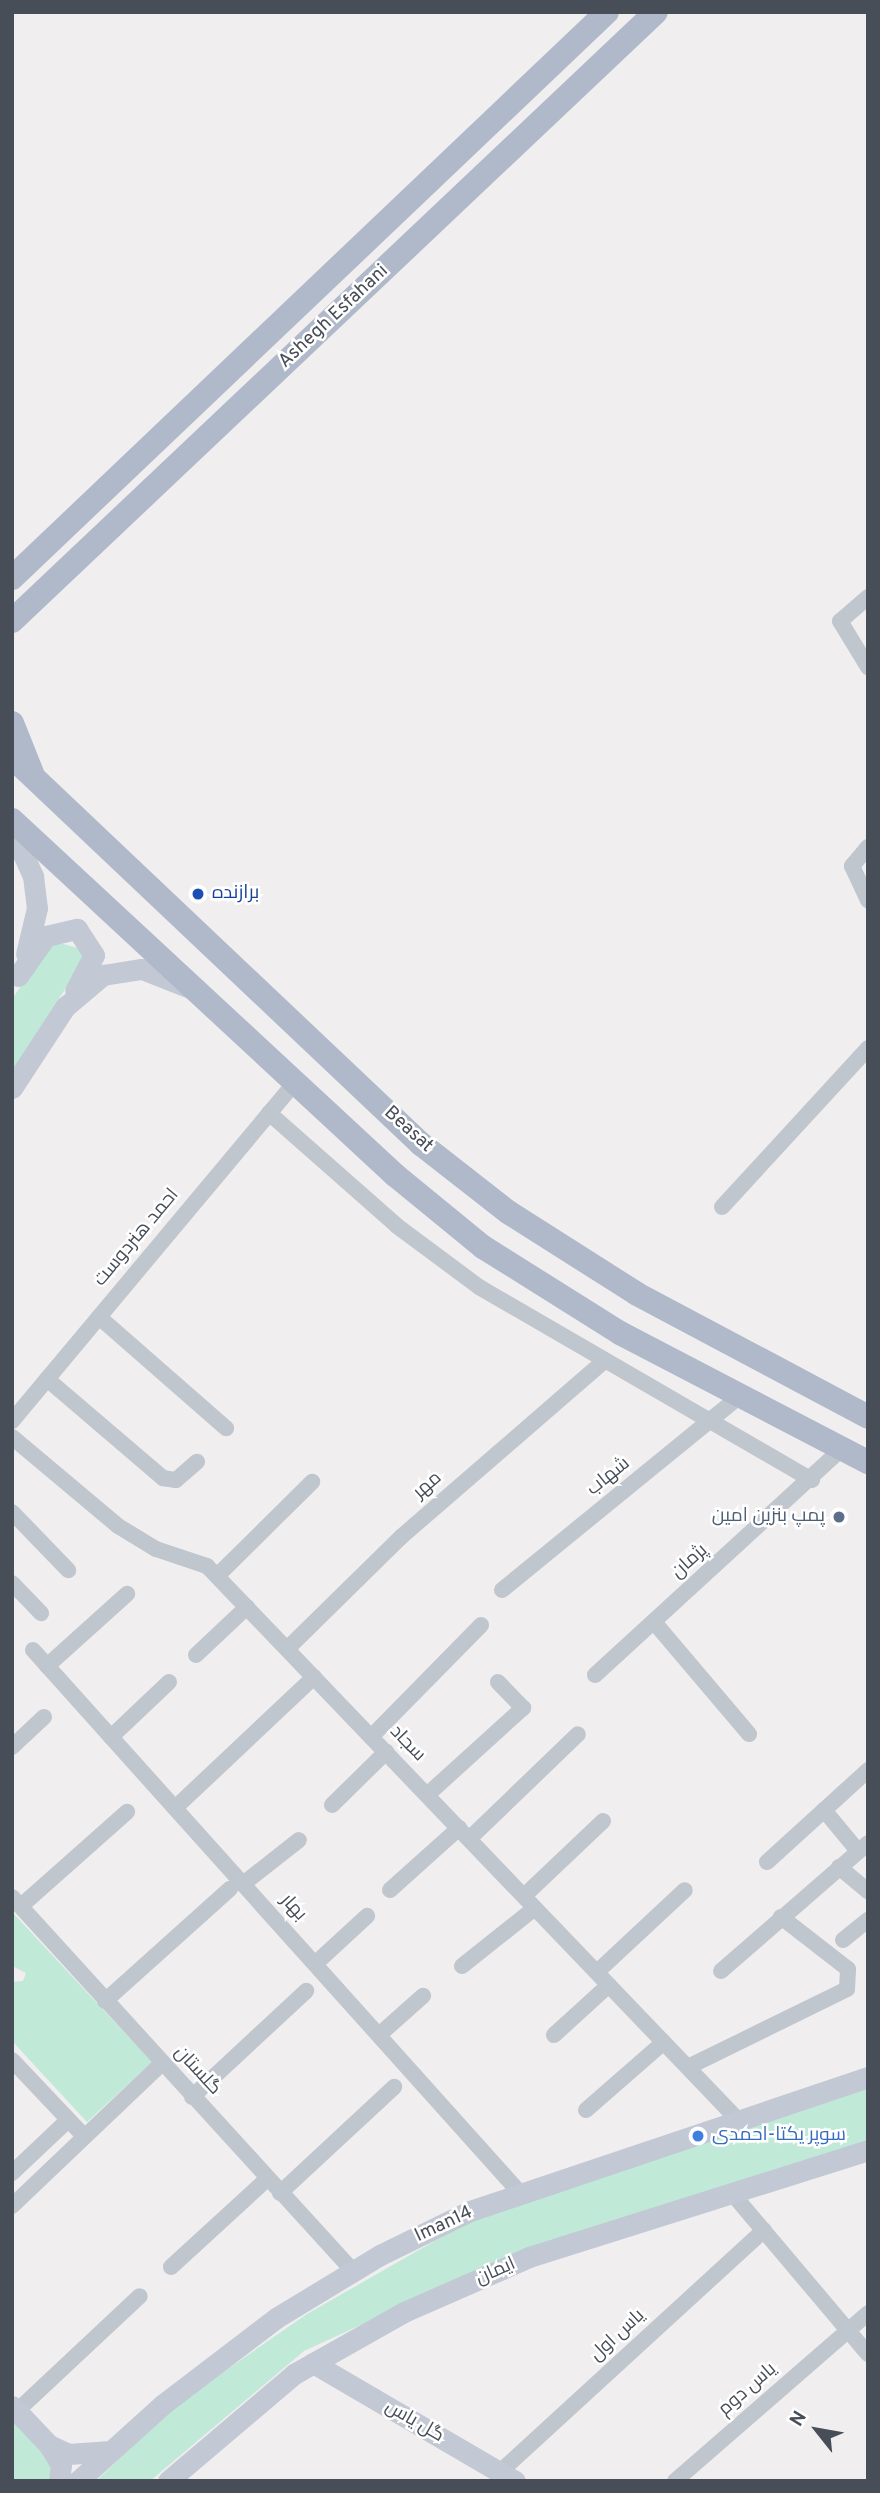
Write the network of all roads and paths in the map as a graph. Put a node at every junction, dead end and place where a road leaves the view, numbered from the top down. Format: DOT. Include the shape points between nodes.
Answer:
graph roads {
  1 [pos="607,12"];
  2 [pos="656,12"];
  3 [pos="12,578"];
  4 [pos="868,597"];
  5 [pos="14,623"];
  6 [pos="868,667"];
  7 [pos="12,723"];
  8 [pos="12,757"];
  9 [pos="35,780"];
  10 [pos="12,820"];
  11 [pos="12,830"];
  12 [pos="868,847"];
  13 [pos="868,901"];
  14 [pos="15,981"];
  15 [pos="193,988"];
  16 [pos="65,1007"];
  17 [pos="868,1048"];
  18 [pos="295,1082"];
  19 [pos="12,1088"];
  20 [pos="269,1113"];
  21 [pos="421,1144"];
  22 [pos="395,1175"];
  23 [pos="722,1207"];
  24 [pos="99,1317"];
  25 [pos="604,1361"];
  26 [pos="47,1379"];
  27 [pos="740,1396"];
  28 [pos="868,1417"];
  29 [pos="12,1421"];
  30 [pos="713,1421"];
  31 [pos="226,1429"];
  32 [pos="12,1437"];
  33 [pos="842,1449"];
  34 [pos="197,1462"];
  35 [pos="868,1462"];
  36 [pos="812,1480"];
  37 [pos="312,1482"];
  38 [pos="12,1512"];
  39 [pos="68,1570"];
  40 [pos="217,1576"];
  41 [pos="12,1583"];
  42 [pos="502,1590"];
  43 [pos="127,1594"];
  44 [pos="247,1607"];
  45 [pos="41,1613"];
  46 [pos="654,1622"];
  47 [pos="481,1625"];
  48 [pos="287,1649"];
  49 [pos="33,1650"];
  50 [pos="196,1655"];
  51 [pos="47,1666"];
  52 [pos="595,1675"];
  53 [pos="314,1677"];
  54 [pos="169,1682"];
  55 [pos="498,1682"];
  56 [pos="44,1717"];
  57 [pos="578,1734"];
  58 [pos="749,1734"];
  59 [pos="111,1737"];
  60 [pos="371,1737"];
  61 [pos="12,1747"];
  62 [pos="386,1752"];
  63 [pos="868,1770"];
  64 [pos="427,1796"];
  65 [pos="332,1805"];
  66 [pos="175,1808"];
  67 [pos="824,1810"];
  68 [pos="127,1812"];
  69 [pos="603,1821"];
  70 [pos="464,1834"];
  71 [pos="299,1840"];
  72 [pos="863,1847"];
  73 [pos="767,1862"];
  74 [pos="839,1867"];
  75 [pos="237,1886"];
  76 [pos="390,1889"];
  77 [pos="685,1890"];
  78 [pos="868,1891"];
  79 [pos="16,1902"];
  80 [pos="530,1902"];
  81 [pos="367,1916"];
  82 [pos="781,1917"];
  83 [pos="868,1920"];
  84 [pos="843,1940"];
  85 [pos="315,1964"];
  86 [pos="462,1966"];
  87 [pos="721,1971"];
  88 [pos="597,1972"];
  89 [pos="608,1984"];
  90 [pos="306,1991"];
  91 [pos="423,1996"];
  92 [pos="105,2001"];
  93 [pos="379,2035"];
  94 [pos="554,2035"];
  95 [pos="664,2042"];
  96 [pos="12,2060"];
  97 [pos="161,2064"];
  98 [pos="688,2067"];
  99 [pos="868,2077"];
  100 [pos="394,2087"];
  101 [pos="192,2097"];
  102 [pos="586,2110"];
  103 [pos="68,2120"];
  104 [pos="740,2122"];
  105 [pos="83,2135"];
  106 [pos="868,2150"];
  107 [pos="12,2173"];
  108 [pos="267,2179"];
  109 [pos="731,2192"];
  110 [pos="280,2193"];
  111 [pos="521,2194"];
  112 [pos="12,2206"];
  113 [pos="764,2230"];
  114 [pos="171,2267"];
  115 [pos="353,2271"];
  116 [pos="140,2296"];
  117 [pos="868,2312"];
  118 [pos="848,2331"];
  119 [pos="868,2354"];
  120 [pos="313,2363"];
  121 [pos="15,2409"];
  122 [pos="49,2445"];
  123 [pos="111,2451"];
  124 [pos="508,2476"];
  125 [pos="59,2481"];
  126 [pos="78,2481"];
  127 [pos="168,2481"];
  128 [pos="675,2481"];
  1 -- 3 [label="main road, Ashegh Esfahani"];
  2 -- 5 [label="main road, Ashegh Esfahani"];
  4 -- 6 [label="street" via="840,621"];
  7 -- 9 [label="main road"];
  8 -- 9 [label="main road, Beasat"];
  9 -- 21 [label="main road, Beasat"];
  10 -- 15 [label="main road"];
  11 -- 14 [label="main road" via="33,876 37,908"];
  12 -- 13 [label="street" via="852,866"];
  14 -- 16 [label="main road" via="46,936 77,929 94,955"];
  15 -- 16 [label="main road" via="142,969 103,975"];
  15 -- 18 [label="main road"];
  16 -- 19 [label="main road"];
  17 -- 23 [label="street"];
  18 -- 20 [label="street, احمد هنردوست"];
  18 -- 22 [label="main road"];
  20 -- 24 [label="street, احمد هنردوست"];
  20 -- 25 [label="street" via="469,1280"];
  21 -- 22 [label="main road"];
  21 -- 28 [label="main road, Beasat" via="508,1212 637,1294"];
  22 -- 27 [label="main road" via="483,1247 620,1333"];
  24 -- 26 [label="street, احمد هنردوست"];
  24 -- 31 [label="street"];
  25 -- 30 [label="street"];
  25 -- 48 [label="street, مهر" via="401,1538"];
  26 -- 29 [label="street, احمد هنردوست"];
  26 -- 34 [label="street" via="163,1478 176,1480"];
  27 -- 30 [label="street, شهاب"];
  27 -- 33 [label="main road"];
  30 -- 36 [label="street"];
  30 -- 42 [label="street, شهاب"];
  32 -- 40 [label="street, سجاد" via="118,1526"];
  33 -- 35 [label="main road"];
  33 -- 36 [label="street, پژمان"];
  36 -- 46 [label="street, پژمان"];
  37 -- 40 [label="street"];
  38 -- 39 [label="street"];
  40 -- 44 [label="street, سجاد"];
  41 -- 45 [label="street"];
  43 -- 51 [label="street"];
  44 -- 48 [label="street, سجاد"];
  44 -- 50 [label="street"];
  46 -- 52 [label="street, پژمان"];
  46 -- 58 [label="street"];
  47 -- 60 [label="street"];
  48 -- 53 [label="street, سجاد"];
  49 -- 51 [label="street, بهار"];
  51 -- 59 [label="street, بهار"];
  53 -- 60 [label="street, سجاد"];
  53 -- 66 [label="street"];
  54 -- 59 [label="street"];
  55 -- 64 [label="street" via="523,1708"];
  56 -- 61 [label="street"];
  57 -- 70 [label="street"];
  59 -- 66 [label="street, بهار"];
  60 -- 62 [label="street, سجاد"];
  62 -- 64 [label="street, سجاد"];
  62 -- 65 [label="street"];
  63 -- 67 [label="street"];
  64 -- 70 [label="street, سجاد"];
  66 -- 75 [label="street, بهار"];
  67 -- 72 [label="street"];
  67 -- 73 [label="street"];
  68 -- 79 [label="street"];
  69 -- 80 [label="street"];
  70 -- 76 [label="street"];
  70 -- 80 [label="street, سجاد"];
  71 -- 75 [label="street"];
  72 -- 74 [label="street"];
  74 -- 78 [label="street"];
  74 -- 82 [label="street"];
  75 -- 85 [label="street, بهار"];
  75 -- 92 [label="street"];
  77 -- 88 [label="street"];
  79 -- 92 [label="street, گلستان"];
  80 -- 86 [label="street"];
  80 -- 88 [label="street, سجاد"];
  81 -- 85 [label="street"];
  82 -- 87 [label="street"];
  82 -- 98 [label="street" via="848,1969 847,1989"];
  83 -- 84 [label="street"];
  85 -- 93 [label="street, بهار"];
  88 -- 89 [label="street, سجاد"];
  89 -- 94 [label="street"];
  89 -- 95 [label="street, سجاد"];
  90 -- 101 [label="street"];
  91 -- 93 [label="street"];
  92 -- 97 [label="street, گلستان"];
  93 -- 111 [label="street, بهار"];
  95 -- 98 [label="street, سجاد"];
  95 -- 102 [label="street"];
  96 -- 103 [label="street"];
  97 -- 101 [label="street, گلستان"];
  97 -- 105 [label="street"];
  98 -- 104 [label="street, سجاد"];
  99 -- 104 [label="main road, Iman14"];
  100 -- 110 [label="street"];
  101 -- 108 [label="street, گلستان"];
  103 -- 105 [label="street"];
  103 -- 107 [label="street"];
  104 -- 111 [label="main road, Iman14"];
  105 -- 112 [label="street"];
  106 -- 109 [label="main road, ایمان"];
  108 -- 110 [label="street, گلستان"];
  108 -- 114 [label="street"];
  109 -- 113 [label="street"];
  109 -- 120 [label="main road, ایمان" via="528,2258 404,2312"];
  110 -- 115 [label="street, گلستان"];
  111 -- 115 [label="main road, Iman14" via="470,2211"];
  113 -- 118 [label="street"];
  113 -- 124 [label="street, یاس اول"];
  115 -- 123 [label="main road, Iman14" via="276,2318"];
  116 -- 121 [label="street"];
  117 -- 118 [label="street, یاس دوم"];
  118 -- 119 [label="street"];
  118 -- 128 [label="street, یاس دوم"];
  120 -- 124 [label="main road, گل یاس"];
  120 -- 127 [label="main road, ایمان"];
  121 -- 122 [label="main road"];
  122 -- 123 [label="main road" via="68,2454"];
  122 -- 125 [label="main road" via="61,2465"];
  123 -- 126 [label="main road, Iman14"];
}
